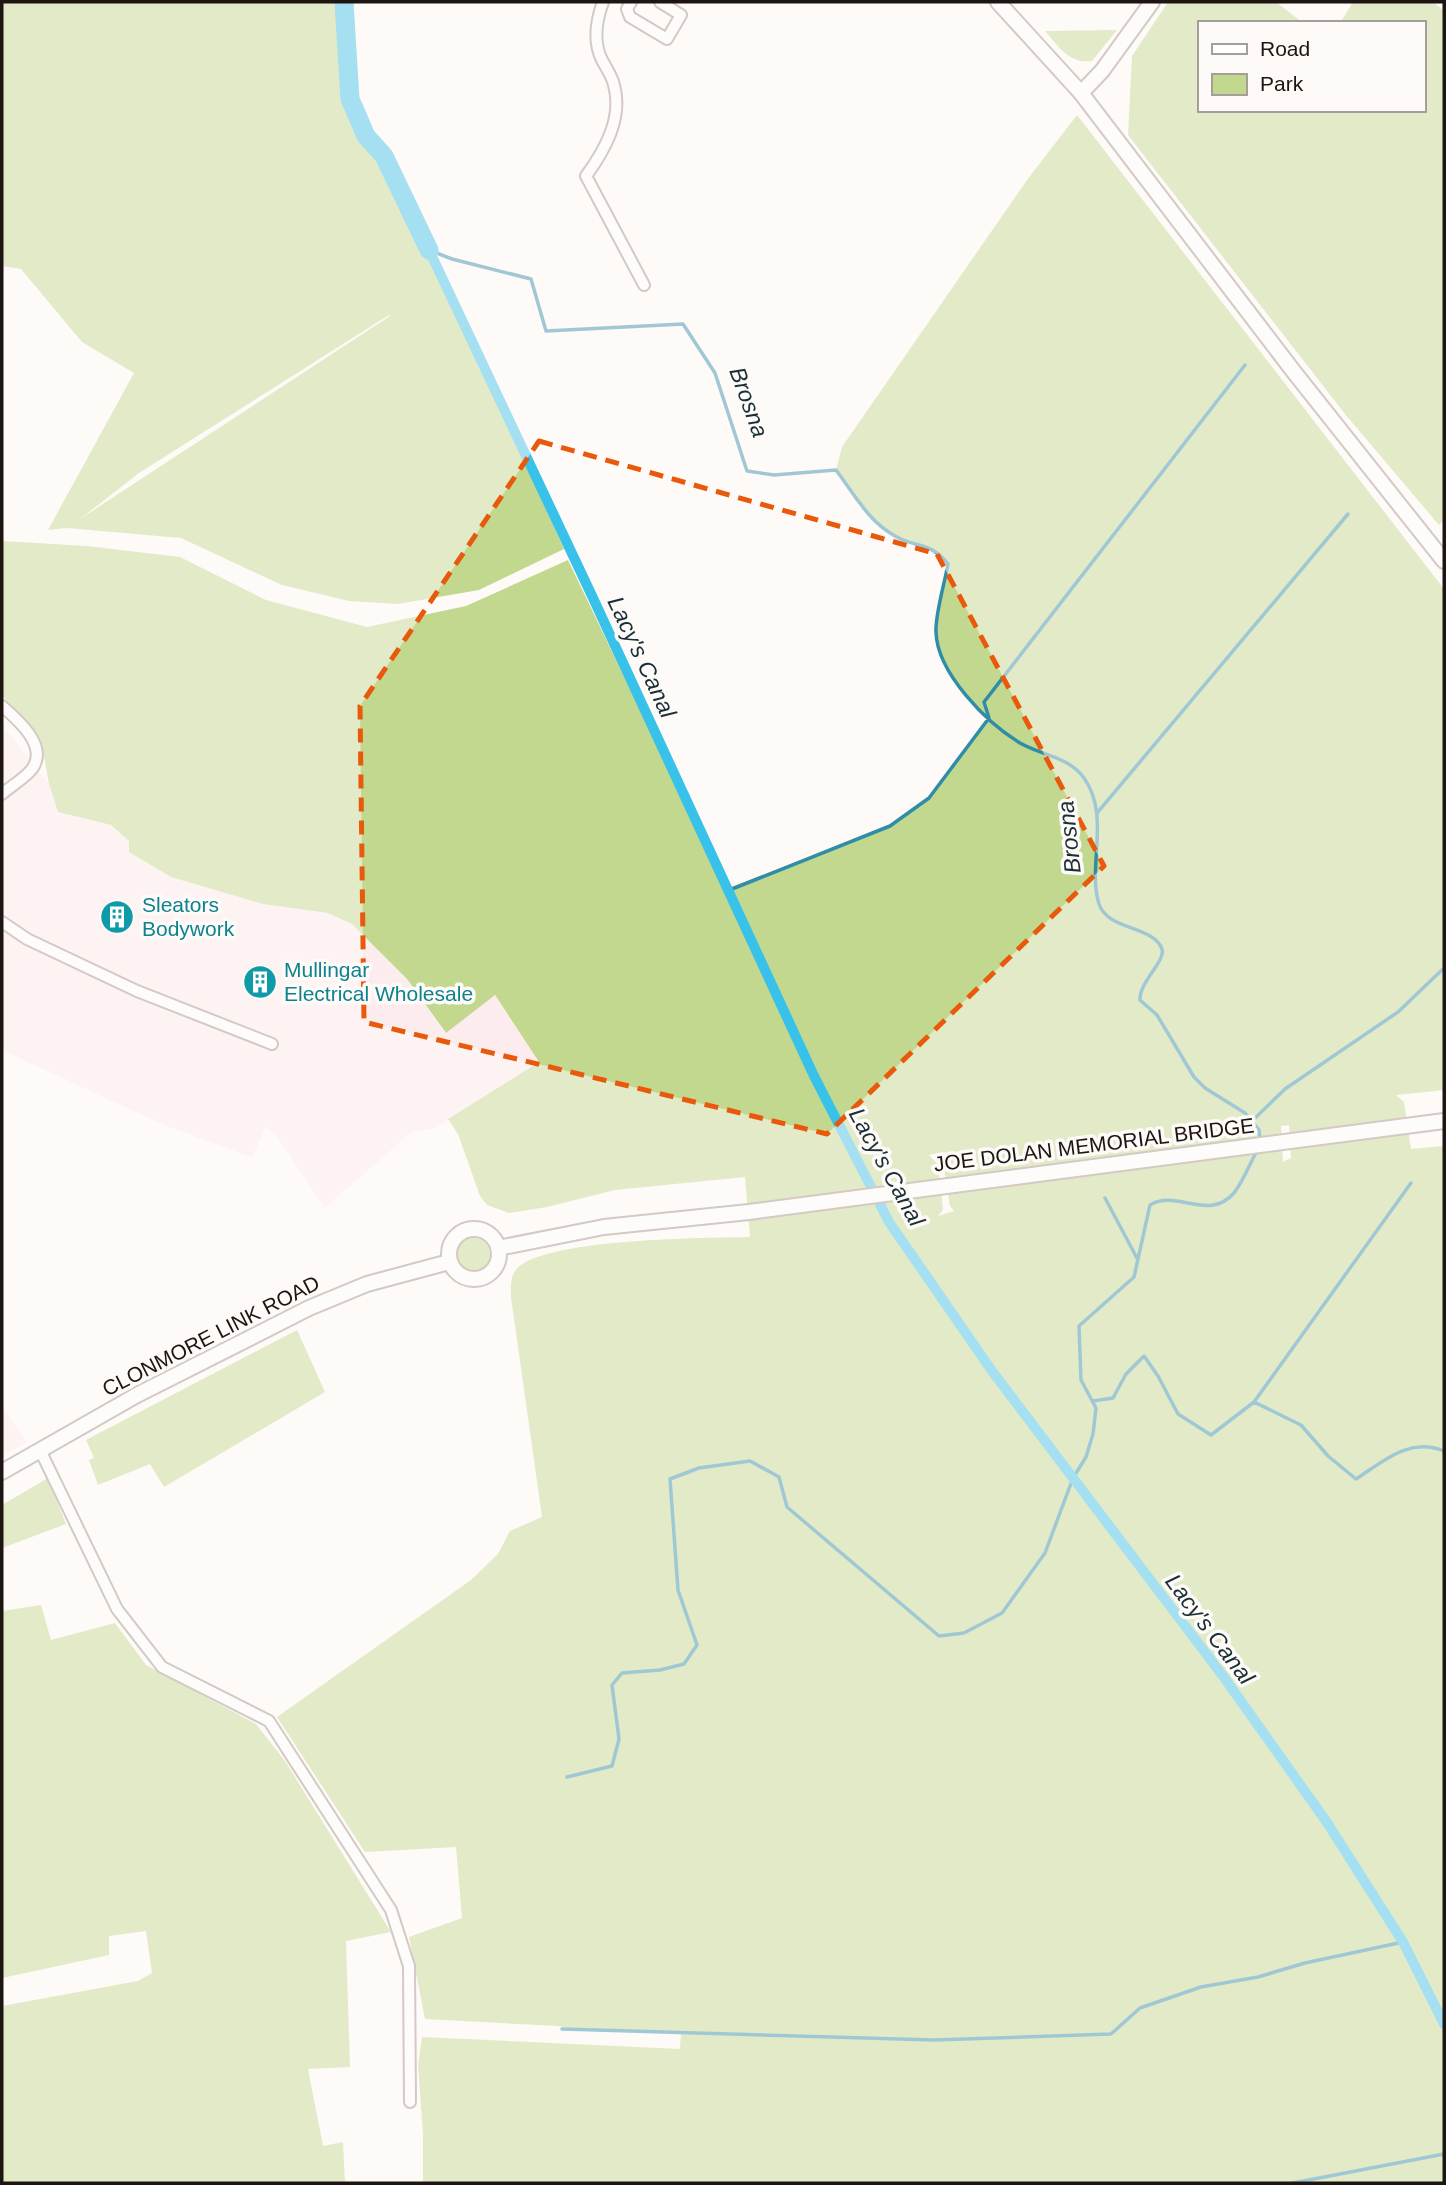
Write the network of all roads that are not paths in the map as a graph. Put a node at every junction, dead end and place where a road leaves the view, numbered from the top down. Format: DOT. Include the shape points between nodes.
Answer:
graph roads {
  1 [pos="603,2"];
  2 [pos="631,2"];
  3 [pos="660,2"];
  4 [pos="998,2"];
  5 [pos="1152,2"];
  6 [pos="1080,93"];
  7 [pos="645,285"];
  8 [pos="1444,561"];
  9 [pos="2,706"];
  10 [pos="2,794"];
  11 [pos="2,922"];
  12 [pos="272,1044"];
  13 [pos="1444,1121"];
  14 [pos="498,1248"];
  15 [pos="449,1262"];
  16 [pos="40,1450"];
  17 [pos="2,1472"];
  18 [pos="410,2102"];
  1 -- 7 [label="street" via="596,44 614,83 617,109 607,140 586,176"];
  2 -- 3 [label="street" via="627,9 630,17 667,39 681,15"];
  4 -- 6 [label="main road"];
  5 -- 6 [label="main road" via="1102,71"];
  6 -- 8 [label="main road"];
  9 -- 10 [label="street" via="22,723 35,745 36,762"];
  11 -- 12 [label="street" via="27,939 136,991"];
  13 -- 14 [label="main road, JOE DOLAN MEMORIAL BRIDGE" via="604,1227"];
  14 -- 15 [label="main road" via="494,1269 482,1278 466,1279"];
  14 -- 15 [label="main road" via="482,1230 466,1230 449,1246"];
  15 -- 16 [label="main road, CLONMORE LINK ROAD" via="367,1284 309,1308"];
  16 -- 17 [label="main road, CLONMORE LINK ROAD"];
  16 -- 18 [label="street" via="117,1609 162,1667 269,1721 391,1909 409,1966"];
}
